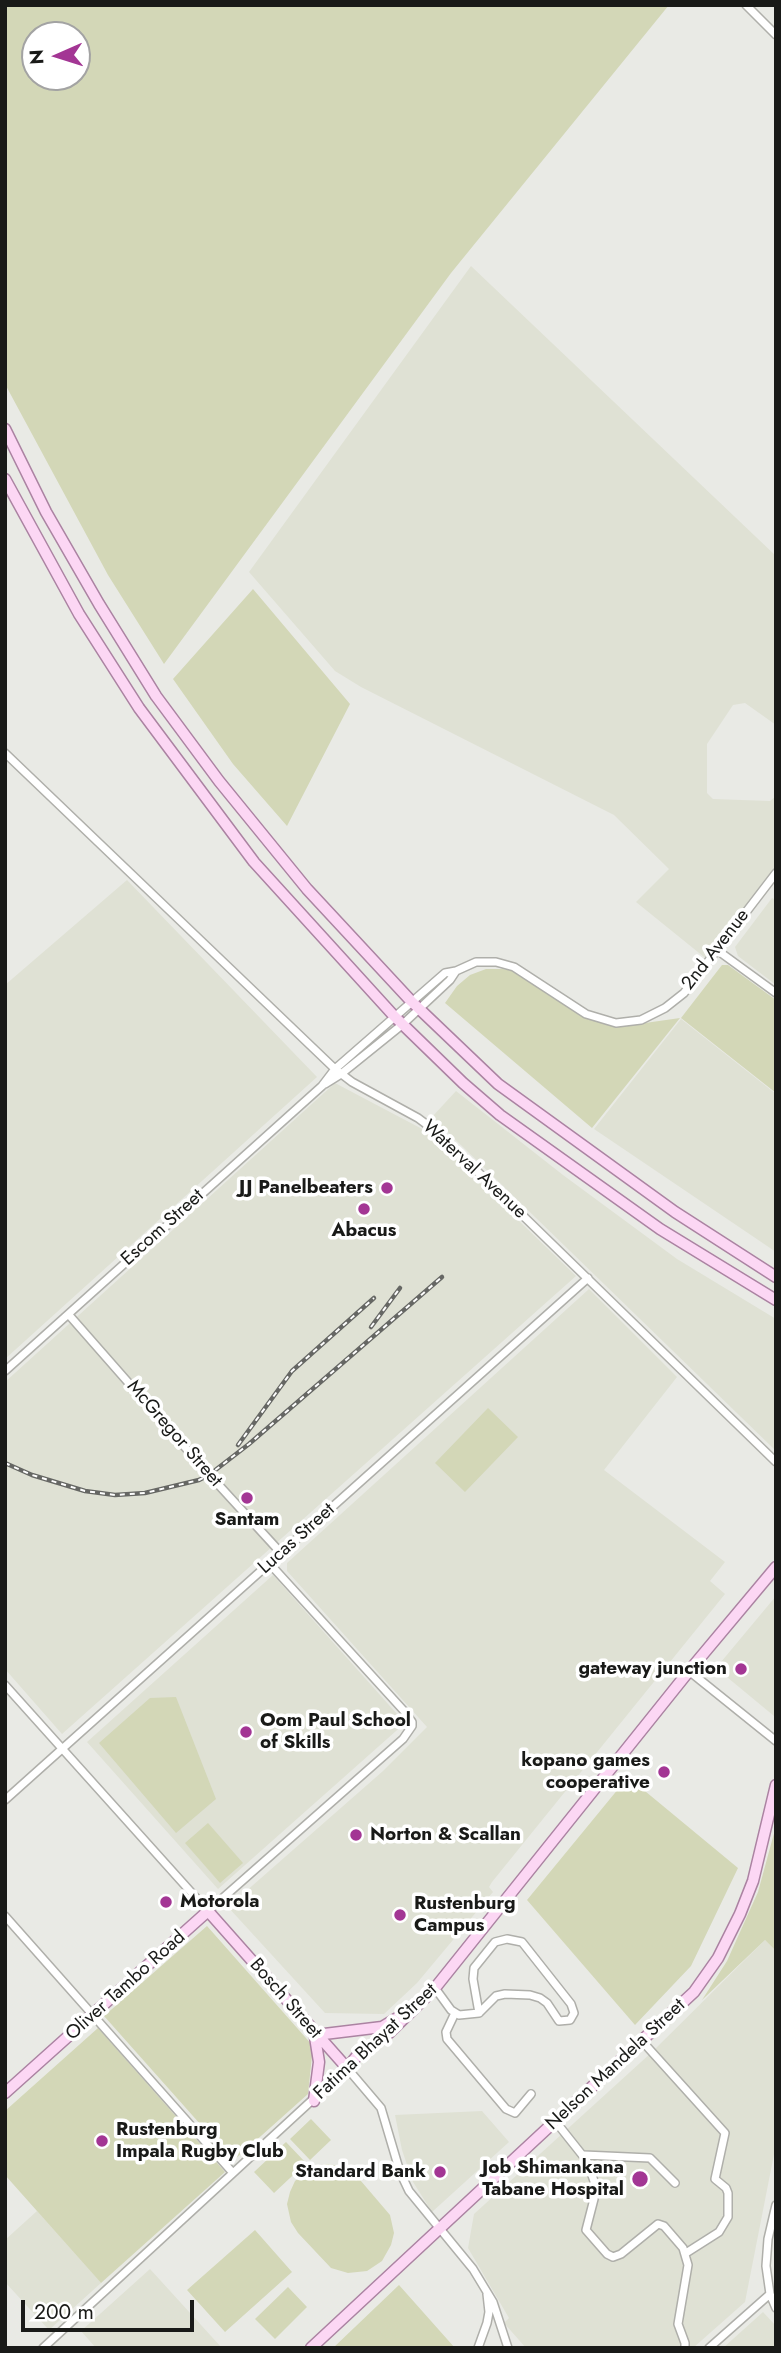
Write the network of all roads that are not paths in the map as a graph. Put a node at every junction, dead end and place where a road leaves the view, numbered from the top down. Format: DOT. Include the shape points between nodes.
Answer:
graph roads {
  1 [pos="746,5"];
  2 [pos="776,34"];
  3 [pos="5,429"];
  4 [pos="5,479"];
  5 [pos="5,753"];
  6 [pos="776,873"];
  7 [pos="717,950"];
  8 [pos="456,971"];
  9 [pos="776,993"];
  10 [pos="411,1001"];
  11 [pos="420,1008"];
  12 [pos="394,1016"];
  13 [pos="403,1024"];
  14 [pos="338,1072"];
  15 [pos="776,1277"];
  16 [pos="588,1278"];
  17 [pos="776,1300"];
  18 [pos="69,1315"];
  19 [pos="5,1371"];
  20 [pos="776,1462"];
  21 [pos="281,1553"];
  22 [pos="270,1564"];
  23 [pos="776,1567"];
  24 [pos="689,1671"];
  25 [pos="5,1685"];
  26 [pos="776,1741"];
  27 [pos="62,1748"];
  28 [pos="776,1785"];
  29 [pos="774,1795"];
  30 [pos="5,1800"];
  31 [pos="208,1912"];
  32 [pos="5,1916"];
  33 [pos="452,1966"];
  34 [pos="435,1988"];
  35 [pos="455,2013"];
  36 [pos="479,2013"];
  37 [pos="94,2014"];
  38 [pos="314,2033"];
  39 [pos="642,2041"];
  40 [pos="347,2068"];
  41 [pos="5,2093"];
  42 [pos="531,2094"];
  43 [pos="314,2101"];
  44 [pos="556,2122"];
  45 [pos="584,2155"];
  46 [pos="233,2173"];
  47 [pos="675,2183"];
  48 [pos="776,2205"];
  49 [pos="440,2229"];
  50 [pos="686,2253"];
  51 [pos="485,2289"];
  52 [pos="770,2294"];
  53 [pos="776,2308"];
  54 [pos="43,2348"];
  55 [pos="312,2348"];
  56 [pos="478,2348"];
  57 [pos="508,2348"];
  58 [pos="685,2348"];
  59 [pos="709,2348"];
  1 -- 2 [label="street"];
  3 -- 10 [label="main road" via="53,523 156,696 275,852"];
  4 -- 12 [label="main road" via="79,614 139,708 254,862"];
  5 -- 14 [label="street, Waterval Avenue"];
  6 -- 7 [label="street, 2nd Avenue"];
  7 -- 8 [label="street, 2nd Avenue" via="684,993 654,1014 631,1022 604,1021 586,1014 514,967 476,962"];
  7 -- 9 [label="street"];
  8 -- 10 [label="street, 2nd Avenue" via="445,973"];
  8 -- 11 [label="street"];
  10 -- 11 [label="main road"];
  10 -- 12 [label="street, Escom Street"];
  11 -- 13 [label="street, Escom Street"];
  11 -- 15 [label="main road" via="498,1084 675,1212"];
  12 -- 13 [label="main road"];
  12 -- 14 [label="street, Escom Street"];
  13 -- 14 [label="street, Escom Street"];
  13 -- 17 [label="main road" via="500,1115 660,1229"];
  14 -- 16 [label="street, Waterval Avenue" via="438,1133"];
  14 -- 18 [label="street, Escom Street"];
  16 -- 20 [label="street, Waterval Avenue"];
  16 -- 21 [label="street, Lucas Street"];
  18 -- 19 [label="street, Escom Street"];
  18 -- 21 [label="street, McGregor Street"];
  21 -- 22 [label="street, Lucas Street"];
  22 -- 27 [label="street, Lucas Street"];
  22 -- 31 [label="street, Oliver Tambo Road" via="409,1717 411,1730"];
  23 -- 24 [label="main road, Fatima Bhayat Street"];
  24 -- 26 [label="street"];
  24 -- 33 [label="main road, Fatima Bhayat Street"];
  25 -- 27 [label="street, Bosch Street"];
  27 -- 30 [label="street, Lucas Street"];
  27 -- 31 [label="street, Bosch Street"];
  28 -- 29 [label="main road, Nelson Mandela Street"];
  29 -- 39 [label="main road, Nelson Mandela Street" via="753,1881 729,1939 694,1992"];
  31 -- 37 [label="main road, Oliver Tambo Road"];
  31 -- 38 [label="main road, Bosch Street"];
  32 -- 37 [label="street"];
  33 -- 34 [label="main road, Fatima Bhayat Street"];
  33 -- 38 [label="main road" via="389,2024"];
  34 -- 35 [label="street"];
  34 -- 40 [label="main road, Fatima Bhayat Street"];
  35 -- 36 [label="street"];
  35 -- 42 [label="street" via="447,2039 506,2109 515,2113"];
  36 -- 36 [label="street" via="505,1994 540,1998 559,2021 570,2020 574,2013 522,1942 507,1939 495,1942 474,1968"];
  37 -- 41 [label="main road, Oliver Tambo Road"];
  37 -- 46 [label="street"];
  38 -- 40 [label="main road, Bosch Street"];
  38 -- 43 [label="main road" via="319,2052"];
  39 -- 44 [label="main road, Nelson Mandela Street"];
  39 -- 50 [label="street" via="725,2133 715,2179 728,2193 728,2217 719,2232"];
  40 -- 43 [label="street, Fatima Bhayat Street"];
  40 -- 49 [label="street, Bosch Street" via="381,2108 404,2183"];
  43 -- 46 [label="street, Fatima Bhayat Street"];
  44 -- 45 [label="street"];
  44 -- 49 [label="main road, Nelson Mandela Street"];
  45 -- 47 [label="street" via="650,2158"];
  45 -- 50 [label="street" via="594,2190 586,2230 607,2254 621,2254 658,2224"];
  46 -- 54 [label="street, Fatima Bhayat Street"];
  48 -- 52 [label="street" via="766,2253"];
  49 -- 51 [label="street, Bosch Street"];
  49 -- 55 [label="main road, Nelson Mandela Street"];
  50 -- 58 [label="street" via="678,2324"];
  51 -- 56 [label="street" via="489,2312"];
  51 -- 57 [label="street, Bosch Street"];
  52 -- 53 [label="street"];
  52 -- 59 [label="street"];
}
